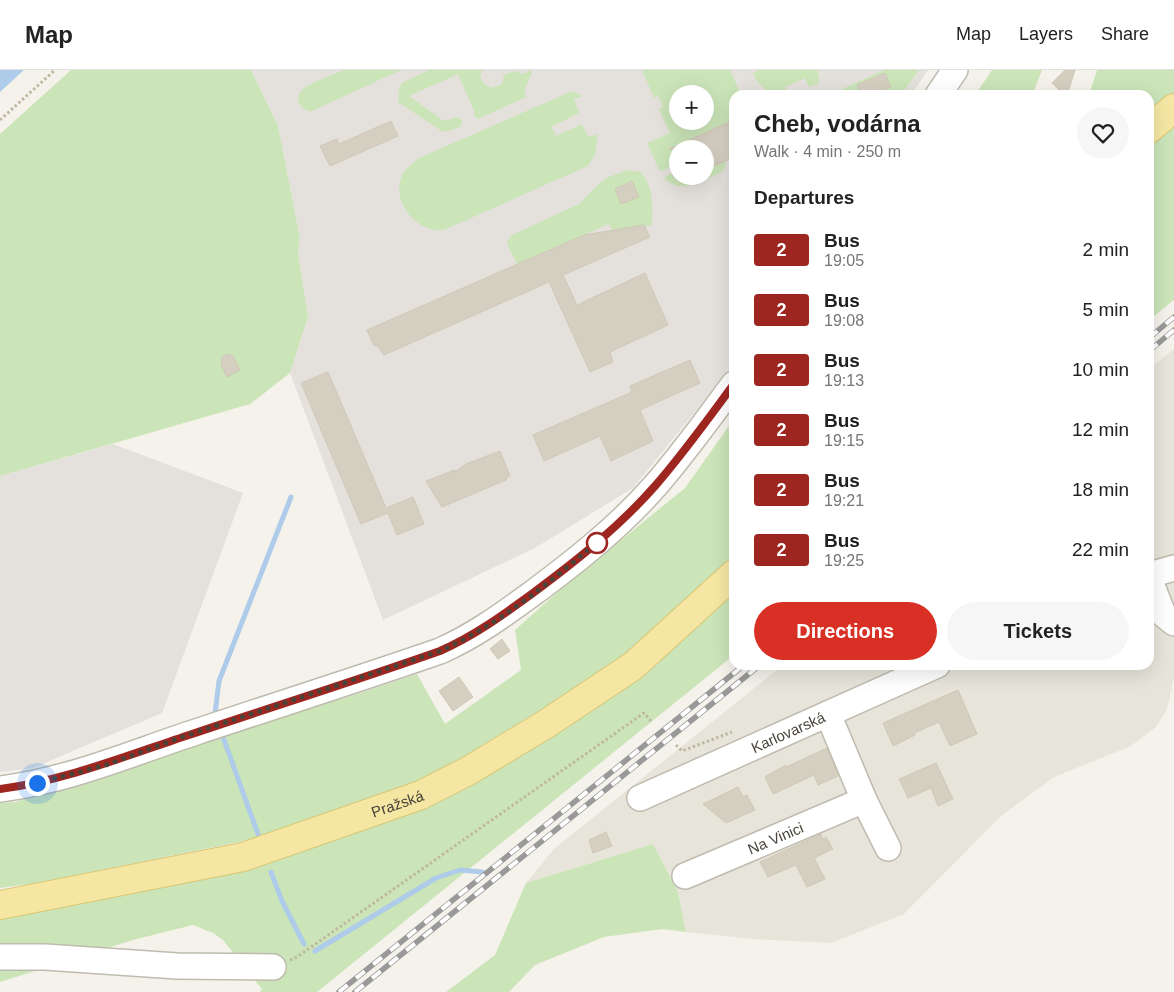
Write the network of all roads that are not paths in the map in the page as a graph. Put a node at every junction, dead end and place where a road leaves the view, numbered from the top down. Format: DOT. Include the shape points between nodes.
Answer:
graph roads {
  1 [pos="955,70"];
  2 [pos="941,90"];
  3 [pos="1174,108"];
  4 [pos="1154,125"];
  5 [pos="729,391"];
  6 [pos="1174,568"];
  7 [pos="1154,575"];
  8 [pos="729,579"];
  9 [pos="1154,590"];
  10 [pos="1174,623"];
  11 [pos="926,670"];
  12 [pos="828,714"];
  13 [pos="0,789"];
  14 [pos="640,798"];
  15 [pos="864,800"];
  16 [pos="888,848"];
  17 [pos="685,876"];
  18 [pos="0,905"];
  19 [pos="0,957"];
  20 [pos="273,967"];
  1 -- 2 [label="street"];
  3 -- 4 [label="main road"];
  5 -- 13 [label="street" via="686,450 616,526 552,580 476,633 440,651 106,765"];
  6 -- 7 [label="street"];
  8 -- 18 [label="main road, Pražská" via="633,666 546,724 421,795 243,857"];
  9 -- 10 [label="street" via="1163,614"];
  11 -- 12 [label="street, Karlovarská"];
  12 -- 14 [label="street, Karlovarská"];
  12 -- 15 [label="street"];
  15 -- 16 [label="street"];
  15 -- 17 [label="street, Na Vinici"];
  19 -- 20 [label="street" via="177,966"];
}
